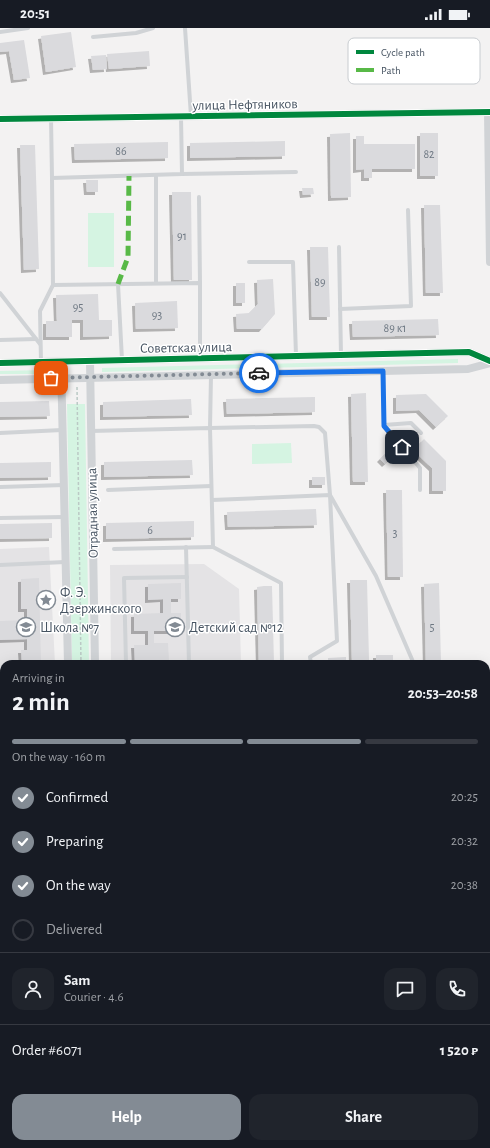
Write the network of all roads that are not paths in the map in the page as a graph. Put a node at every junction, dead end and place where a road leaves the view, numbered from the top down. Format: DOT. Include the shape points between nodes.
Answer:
graph roads {
  1 [pos="28,28"];
  2 [pos="153,28"];
  3 [pos="185,28"];
  4 [pos="0,32"];
  5 [pos="93,38"];
  6 [pos="489,112"];
  7 [pos="181,117"];
  8 [pos="192,117"];
  9 [pos="51,118"];
  10 [pos="0,119"];
  11 [pos="296,172"];
  12 [pos="182,174"];
  13 [pos="156,175"];
  14 [pos="52,178"];
  15 [pos="199,197"];
  16 [pos="408,210"];
  17 [pos="339,247"];
  18 [pos="249,262"];
  19 [pos="490,262"];
  20 [pos="156,283"];
  21 [pos="200,283"];
  22 [pos="118,284"];
  23 [pos="53,285"];
  24 [pos="0,293"];
  25 [pos="340,309"];
  26 [pos="36,339"];
  27 [pos="0,340"];
  28 [pos="41,344"];
  29 [pos="341,355"];
  30 [pos="296,356"];
  31 [pos="200,358"];
  32 [pos="122,360"];
  33 [pos="90,361"];
  34 [pos="41,362"];
  35 [pos="61,362"];
  36 [pos="490,362"];
  37 [pos="0,363"];
  38 [pos="383,371"];
  39 [pos="211,375"];
  40 [pos="61,378"];
  41 [pos="90,378"];
  42 [pos="0,380"];
  43 [pos="384,426"];
  44 [pos="210,428"];
  45 [pos="62,430"];
  46 [pos="91,431"];
  47 [pos="422,432"];
  48 [pos="0,433"];
  49 [pos="64,485"];
  50 [pos="211,486"];
  51 [pos="0,487"];
  52 [pos="108,490"];
  53 [pos="420,490"];
  54 [pos="330,496"];
  55 [pos="212,500"];
  56 [pos="64,517"];
  57 [pos="0,518"];
  58 [pos="186,547"];
  59 [pos="214,547"];
  60 [pos="114,549"];
  61 [pos="65,562"];
  62 [pos="0,565"];
  63 [pos="187,577"];
  64 [pos="68,660"];
  65 [pos="95,660"];
  66 [pos="126,660"];
  67 [pos="189,660"];
  68 [pos="282,660"];
  69 [pos="310,660"];
  70 [pos="412,660"];
  1 -- 4 [label="lane"];
  2 -- 5 [label="lane" via="136,33"];
  3 -- 8 [label="lane"];
  6 -- 8 [label="street, улица Нефтяников"];
  6 -- 19 [label="street"];
  7 -- 8 [label="street, улица Нефтяников"];
  7 -- 9 [label="street, улица Нефтяников"];
  7 -- 12 [label="lane"];
  9 -- 10 [label="street, улица Нефтяников"];
  9 -- 14 [label="lane"];
  11 -- 12 [label="lane"];
  12 -- 13 [label="lane"];
  13 -- 14 [label="lane"];
  13 -- 20 [label="lane"];
  14 -- 23 [label="lane"];
  15 -- 21 [label="lane"];
  16 -- 25 [label="lane" via="411,306"];
  17 -- 25 [label="lane"];
  18 -- 30 [label="lane" via="293,262"];
  20 -- 21 [label="lane"];
  20 -- 22 [label="lane"];
  21 -- 31 [label="lane"];
  22 -- 23 [label="lane"];
  22 -- 32 [label="lane"];
  23 -- 28 [label="lane" via="40,311"];
  24 -- 26 [label="lane"];
  25 -- 29 [label="lane"];
  26 -- 27 [label="lane"];
  26 -- 28 [label="lane"];
  28 -- 34 [label="lane"];
  29 -- 30 [label="street, Советская улица"];
  29 -- 36 [label="street, Советская улица" via="469,352"];
  30 -- 31 [label="street, Советская улица"];
  31 -- 32 [label="street, Советская улица"];
  32 -- 33 [label="street, Советская улица"];
  33 -- 35 [label="street, Советская улица"];
  33 -- 41 [label="street, Отрадная улица"];
  34 -- 35 [label="street, Советская улица"];
  34 -- 37 [label="street, Советская улица"];
  35 -- 40 [label="street, Отрадная улица"];
  36 -- 38 [label="street, Советская улица" via="468,370"];
  38 -- 39 [label="street, Советская улица"];
  38 -- 43 [label="lane"];
  39 -- 41 [label="street, Советская улица"];
  39 -- 44 [label="lane"];
  40 -- 41 [label="street, Советская улица"];
  40 -- 42 [label="street, Советская улица"];
  40 -- 45 [label="street, Отрадная улица"];
  41 -- 46 [label="street, Отрадная улица"];
  43 -- 47 [label="lane" via="411,423"];
  43 -- 53 [label="lane" via="420,468"];
  44 -- 46 [label="lane"];
  44 -- 50 [label="lane"];
  44 -- 54 [label="lane" via="318,427 325,433"];
  45 -- 48 [label="lane"];
  45 -- 49 [label="street, Отрадная улица"];
  46 -- 65 [label="street, Отрадная улица"];
  49 -- 51 [label="lane"];
  49 -- 56 [label="street, Отрадная улица"];
  50 -- 52 [label="lane"];
  50 -- 55 [label="lane"];
  54 -- 55 [label="lane"];
  54 -- 69 [label="lane" via="337,641 310,657"];
  54 -- 70 [label="lane" via="376,576"];
  55 -- 59 [label="lane"];
  56 -- 57 [label="lane"];
  56 -- 61 [label="street, Отрадная улица"];
  58 -- 59 [label="lane"];
  58 -- 60 [label="lane"];
  58 -- 63 [label="lane"];
  59 -- 68 [label="lane" via="281,583"];
  61 -- 62 [label="lane"];
  61 -- 64 [label="street, Отрадная улица"];
  63 -- 66 [label="lane" via="124,578"];
  63 -- 67 [label="lane"];
}
